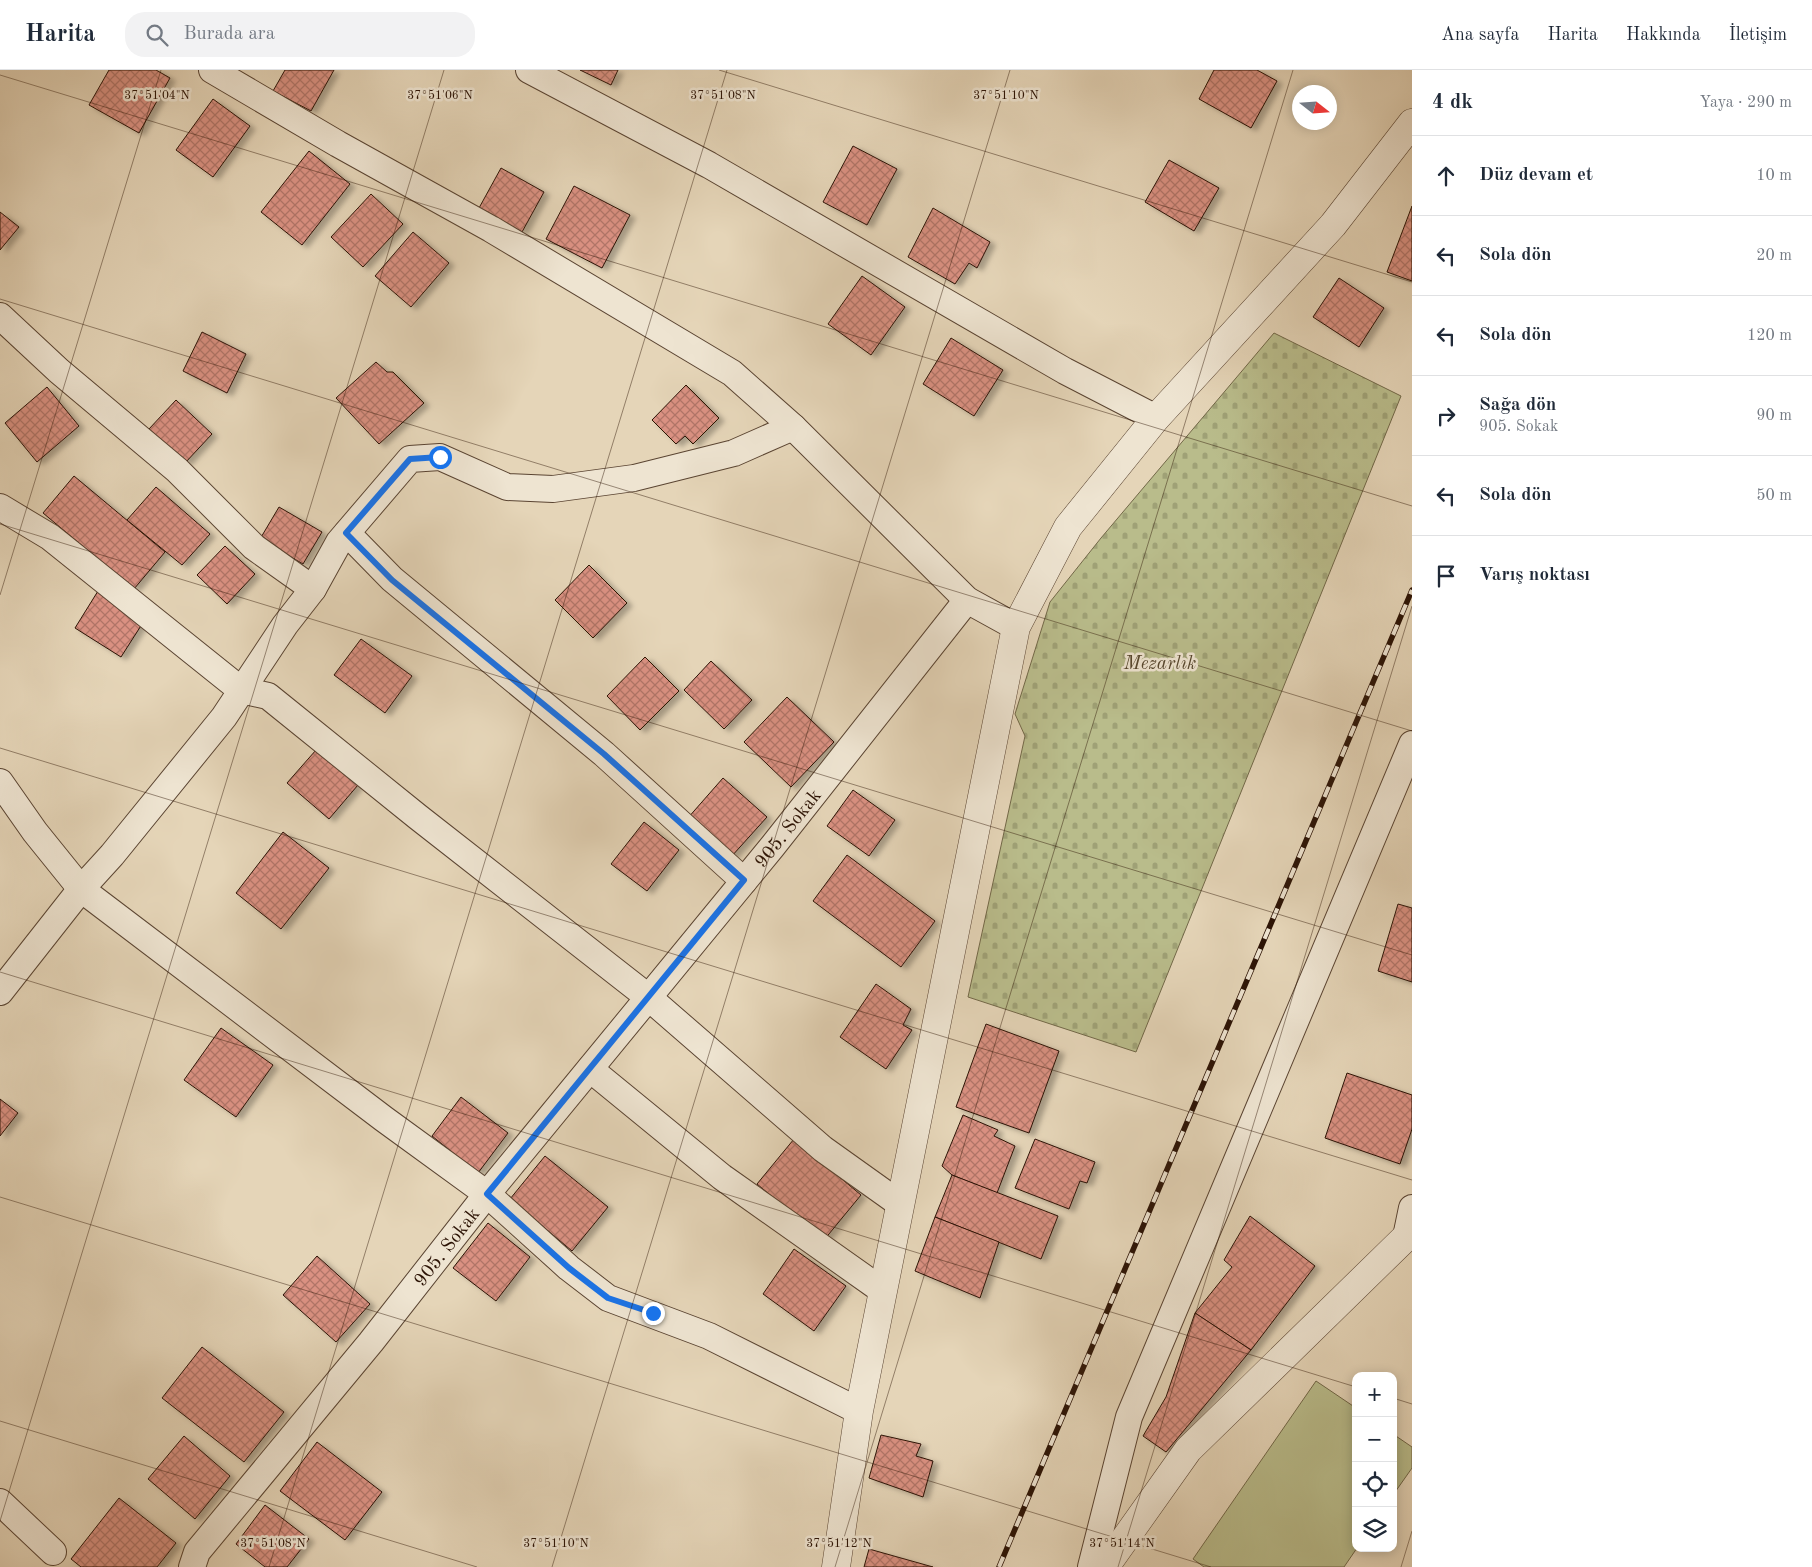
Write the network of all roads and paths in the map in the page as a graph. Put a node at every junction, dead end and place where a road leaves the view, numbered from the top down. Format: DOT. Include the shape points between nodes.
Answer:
graph roads {
  1 [pos="212,70"];
  2 [pos="529,70"];
  3 [pos="1412,123"];
  4 [pos="0,316"];
  5 [pos="1156,418"];
  6 [pos="793,427"];
  7 [pos="0,507"];
  8 [pos="346,533"];
  9 [pos="312,589"];
  10 [pos="967,600"];
  11 [pos="1016,627"];
  12 [pos="242,690"];
  13 [pos="1412,744"];
  14 [pos="0,782"];
  15 [pos="744,880"];
  16 [pos="81,889"];
  17 [pos="0,992"];
  18 [pos="648,997"];
  19 [pos="590,1069"];
  20 [pos="487,1194"];
  21 [pos="900,1204"];
  22 [pos="1412,1208"];
  23 [pos="1409,1235"];
  24 [pos="883,1291"];
  25 [pos="859,1411"];
  26 [pos="0,1502"];
  27 [pos="53,1552"];
  28 [pos="192,1567"];
  29 [pos="836,1567"];
  30 [pos="1091,1567"];
  31 [pos="1105,1567"];
  1 -- 6 [label="street" via="491,229 732,373"];
  2 -- 5 [label="street" via="709,165 1065,371"];
  3 -- 5 [label="street" via="1333,225"];
  4 -- 9 [label="street" via="59,371 177,470 254,547"];
  5 -- 11 [label="street" via="1068,527"];
  6 -- 8 [label="street" via="734,453 634,478 553,489 507,487 440,457 410,459"];
  6 -- 10 [label="street"];
  7 -- 12 [label="street" via="50,537"];
  8 -- 9 [label="street"];
  8 -- 15 [label="street" via="392,580 604,754"];
  9 -- 12 [label="street"];
  10 -- 11 [label="street"];
  10 -- 15 [label="street, 905. Sokak"];
  11 -- 21 [label="street"];
  12 -- 16 [label="street" via="224,717"];
  12 -- 18 [label="street" via="268,696"];
  13 -- 30 [label="street" via="1129,1417"];
  14 -- 16 [label="street"];
  15 -- 18 [label="street, 905. Sokak"];
  16 -- 17 [label="street"];
  16 -- 20 [label="street"];
  18 -- 19 [label="street, 905. Sokak"];
  18 -- 21 [label="street" via="823,1149"];
  19 -- 20 [label="street, 905. Sokak"];
  19 -- 24 [label="street" via="722,1177"];
  20 -- 25 [label="street" via="569,1268 608,1298 709,1336"];
  20 -- 28 [label="street, 905. Sokak" via="371,1342 197,1552"];
  21 -- 24 [label="street"];
  22 -- 23 [label="street"];
  23 -- 31 [label="street" via="1188,1450"];
  24 -- 25 [label="street"];
  25 -- 29 [label="street"];
  26 -- 27 [label="street"];
}
